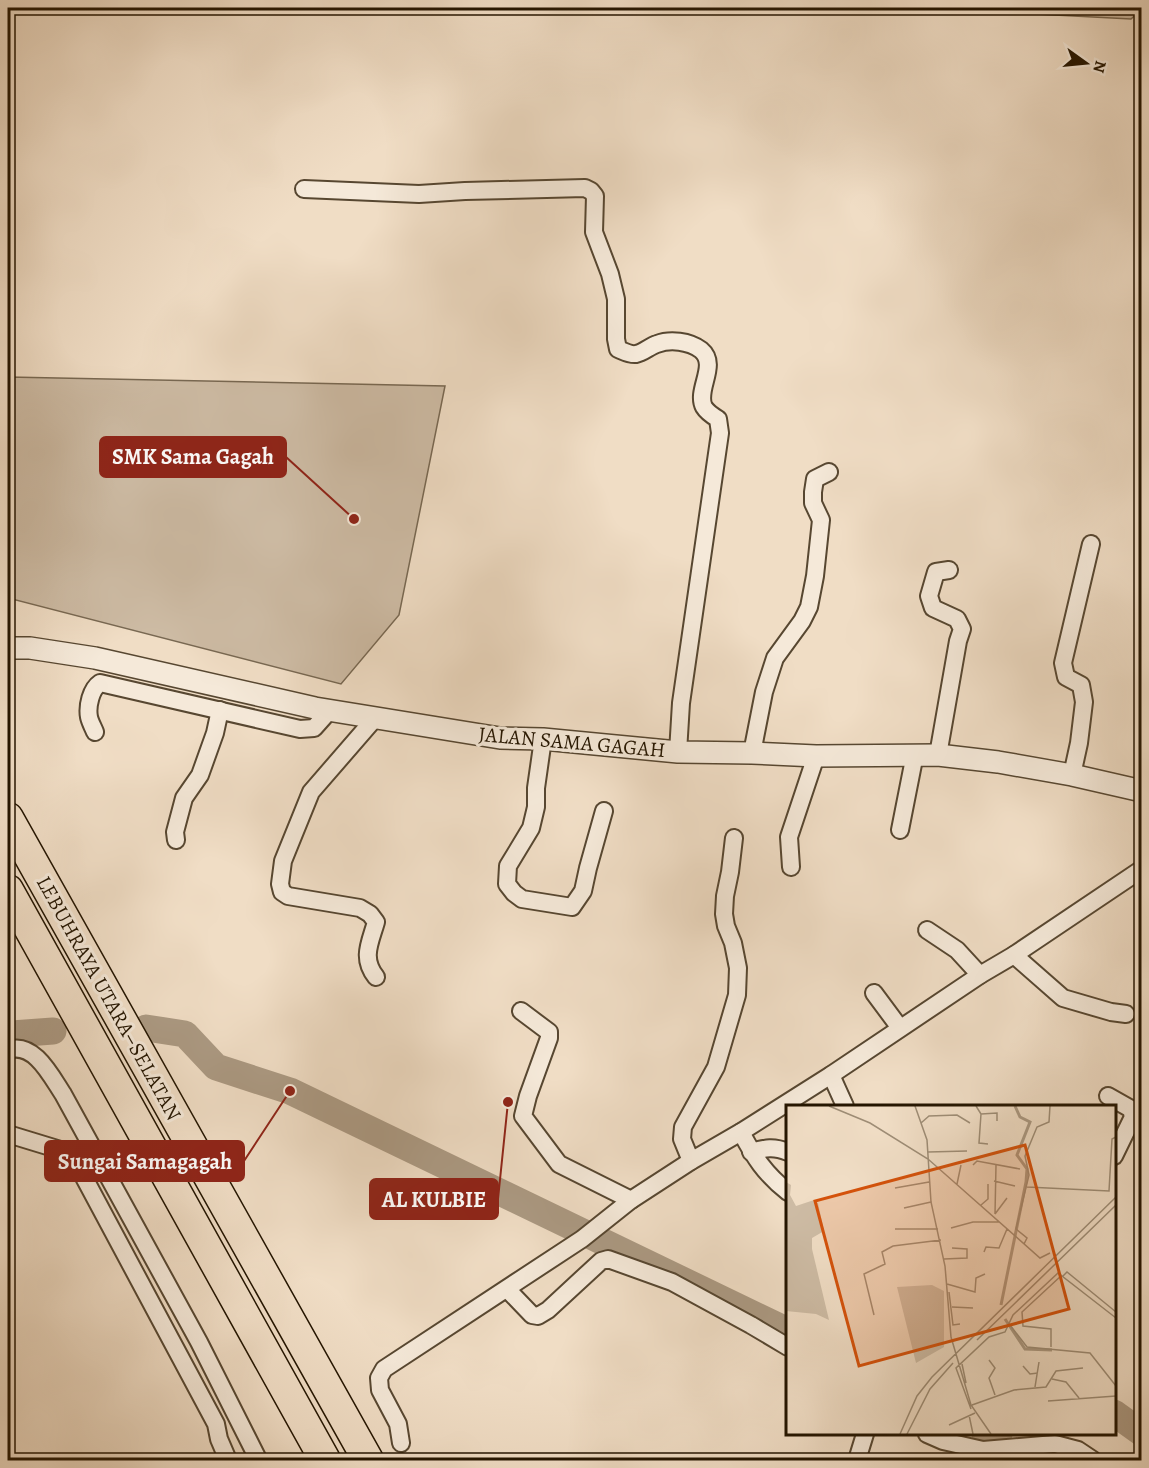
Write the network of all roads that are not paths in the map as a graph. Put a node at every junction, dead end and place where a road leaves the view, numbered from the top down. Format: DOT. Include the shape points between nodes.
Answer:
graph roads {
  1 [pos="304,189"];
  2 [pos="829,472"];
  3 [pos="1091,544"];
  4 [pos="949,570"];
  5 [pos="8,648"];
  6 [pos="220,710"];
  7 [pos="330,710"];
  8 [pos="376,717"];
  9 [pos="95,732"];
  10 [pos="543,740"];
  11 [pos="678,752"];
  12 [pos="752,753"];
  13 [pos="915,754"];
  14 [pos="938,755"];
  15 [pos="816,756"];
  16 [pos="1072,775"];
  17 [pos="1142,790"];
  18 [pos="604,811"];
  19 [pos="8,818"];
  20 [pos="900,830"];
  21 [pos="734,838"];
  22 [pos="176,840"];
  23 [pos="792,867"];
  24 [pos="1142,868"];
  25 [pos="8,890"];
  26 [pos="927,930"];
  27 [pos="1014,955"];
  28 [pos="980,975"];
  29 [pos="376,977"];
  30 [pos="874,993"];
  31 [pos="521,1011"];
  32 [pos="1126,1014"];
  33 [pos="900,1028"];
  34 [pos="8,1050"];
  35 [pos="831,1075"];
  36 [pos="1108,1096"];
  37 [pos="844,1105"];
  38 [pos="741,1132"];
  39 [pos="8,1134"];
  40 [pos="786,1151"];
  41 [pos="751,1152"];
  42 [pos="1116,1152"];
  43 [pos="691,1161"];
  44 [pos="786,1190"];
  45 [pos="631,1200"];
  46 [pos="507,1289"];
  47 [pos="786,1346"];
  48 [pos="865,1435"];
  49 [pos="929,1435"];
  50 [pos="401,1443"];
  51 [pos="228,1461"];
  52 [pos="256,1461"];
  53 [pos="325,1461"];
  54 [pos="368,1461"];
  55 [pos="857,1461"];
  56 [pos="1093,1461"];
  1 -- 11 [label="street" via="419,194 591,190 595,196 594,232 616,299 618,349 636,354 658,343 678,341 702,351 708,369 703,405 718,419 720,433 681,703"];
  2 -- 12 [label="street" via="815,479 813,492 813,503 821,520 809,607 775,658"];
  3 -- 16 [label="street" via="1063,663 1066,677 1081,686 1084,702"];
  4 -- 14 [label="street" via="936,572 929,596 933,608 957,619 962,629"];
  5 -- 7 [label="street, JALAN SAMA GAGAH" via="95,658"];
  6 -- 7 [label="street" via="300,729 314,728"];
  6 -- 9 [label="street" via="100,683 95,686 88,715"];
  6 -- 22 [label="street" via="200,775 184,798"];
  7 -- 8 [label="street, JALAN SAMA GAGAH"];
  8 -- 10 [label="street, JALAN SAMA GAGAH" via="500,738"];
  8 -- 29 [label="street" via="312,792 283,861 280,884 288,896 360,908 370,914 376,922 367,953 369,968"];
  10 -- 11 [label="street, JALAN SAMA GAGAH"];
  10 -- 18 [label="street" via="531,828 508,866 507,884 514,893 522,899 572,907 583,891"];
  11 -- 12 [label="street, JALAN SAMA GAGAH"];
  12 -- 15 [label="street, JALAN SAMA GAGAH"];
  13 -- 14 [label="street, JALAN SAMA GAGAH"];
  13 -- 15 [label="street, JALAN SAMA GAGAH"];
  13 -- 20 [label="street"];
  14 -- 16 [label="street, JALAN SAMA GAGAH"];
  15 -- 23 [label="street" via="789,837"];
  16 -- 17 [label="street, JALAN SAMA GAGAH"];
  19 -- 54 [label="highway, LEBUHRAYA UTARA–SELATAN"];
  21 -- 43 [label="street" via="724,914 738,968 737,995 716,1067 683,1127 682,1138"];
  24 -- 27 [label="street"];
  25 -- 53 [label="highway, LEBUHRAYA UTARA–SELATAN"];
  26 -- 28 [label="street" via="957,950"];
  27 -- 28 [label="street"];
  27 -- 32 [label="street" via="1063,998"];
  28 -- 33 [label="street"];
  30 -- 33 [label="street"];
  31 -- 45 [label="street" via="549,1032 523,1116 560,1164"];
  33 -- 35 [label="street"];
  34 -- 52 [label="street" via="29,1051 63,1094 199,1342"];
  35 -- 37 [label="street"];
  35 -- 38 [label="street"];
  36 -- 42 [label="street" via="1131,1109 1133,1117"];
  38 -- 41 [label="street"];
  38 -- 43 [label="street"];
  39 -- 51 [label="street" via="67,1152 79,1168 216,1424"];
  40 -- 41 [label="street" via="766,1148"];
  41 -- 44 [label="street" via="772,1180"];
  43 -- 45 [label="street"];
  45 -- 46 [label="street" via="582,1239"];
  46 -- 47 [label="street" via="532,1315 538,1316 608,1259 672,1282"];
  46 -- 50 [label="street" via="384,1369 379,1378 380,1390 399,1424"];
  48 -- 55 [label="street"];
  49 -- 56 [label="street" via="983,1450 1055,1444 1078,1450"];
}
